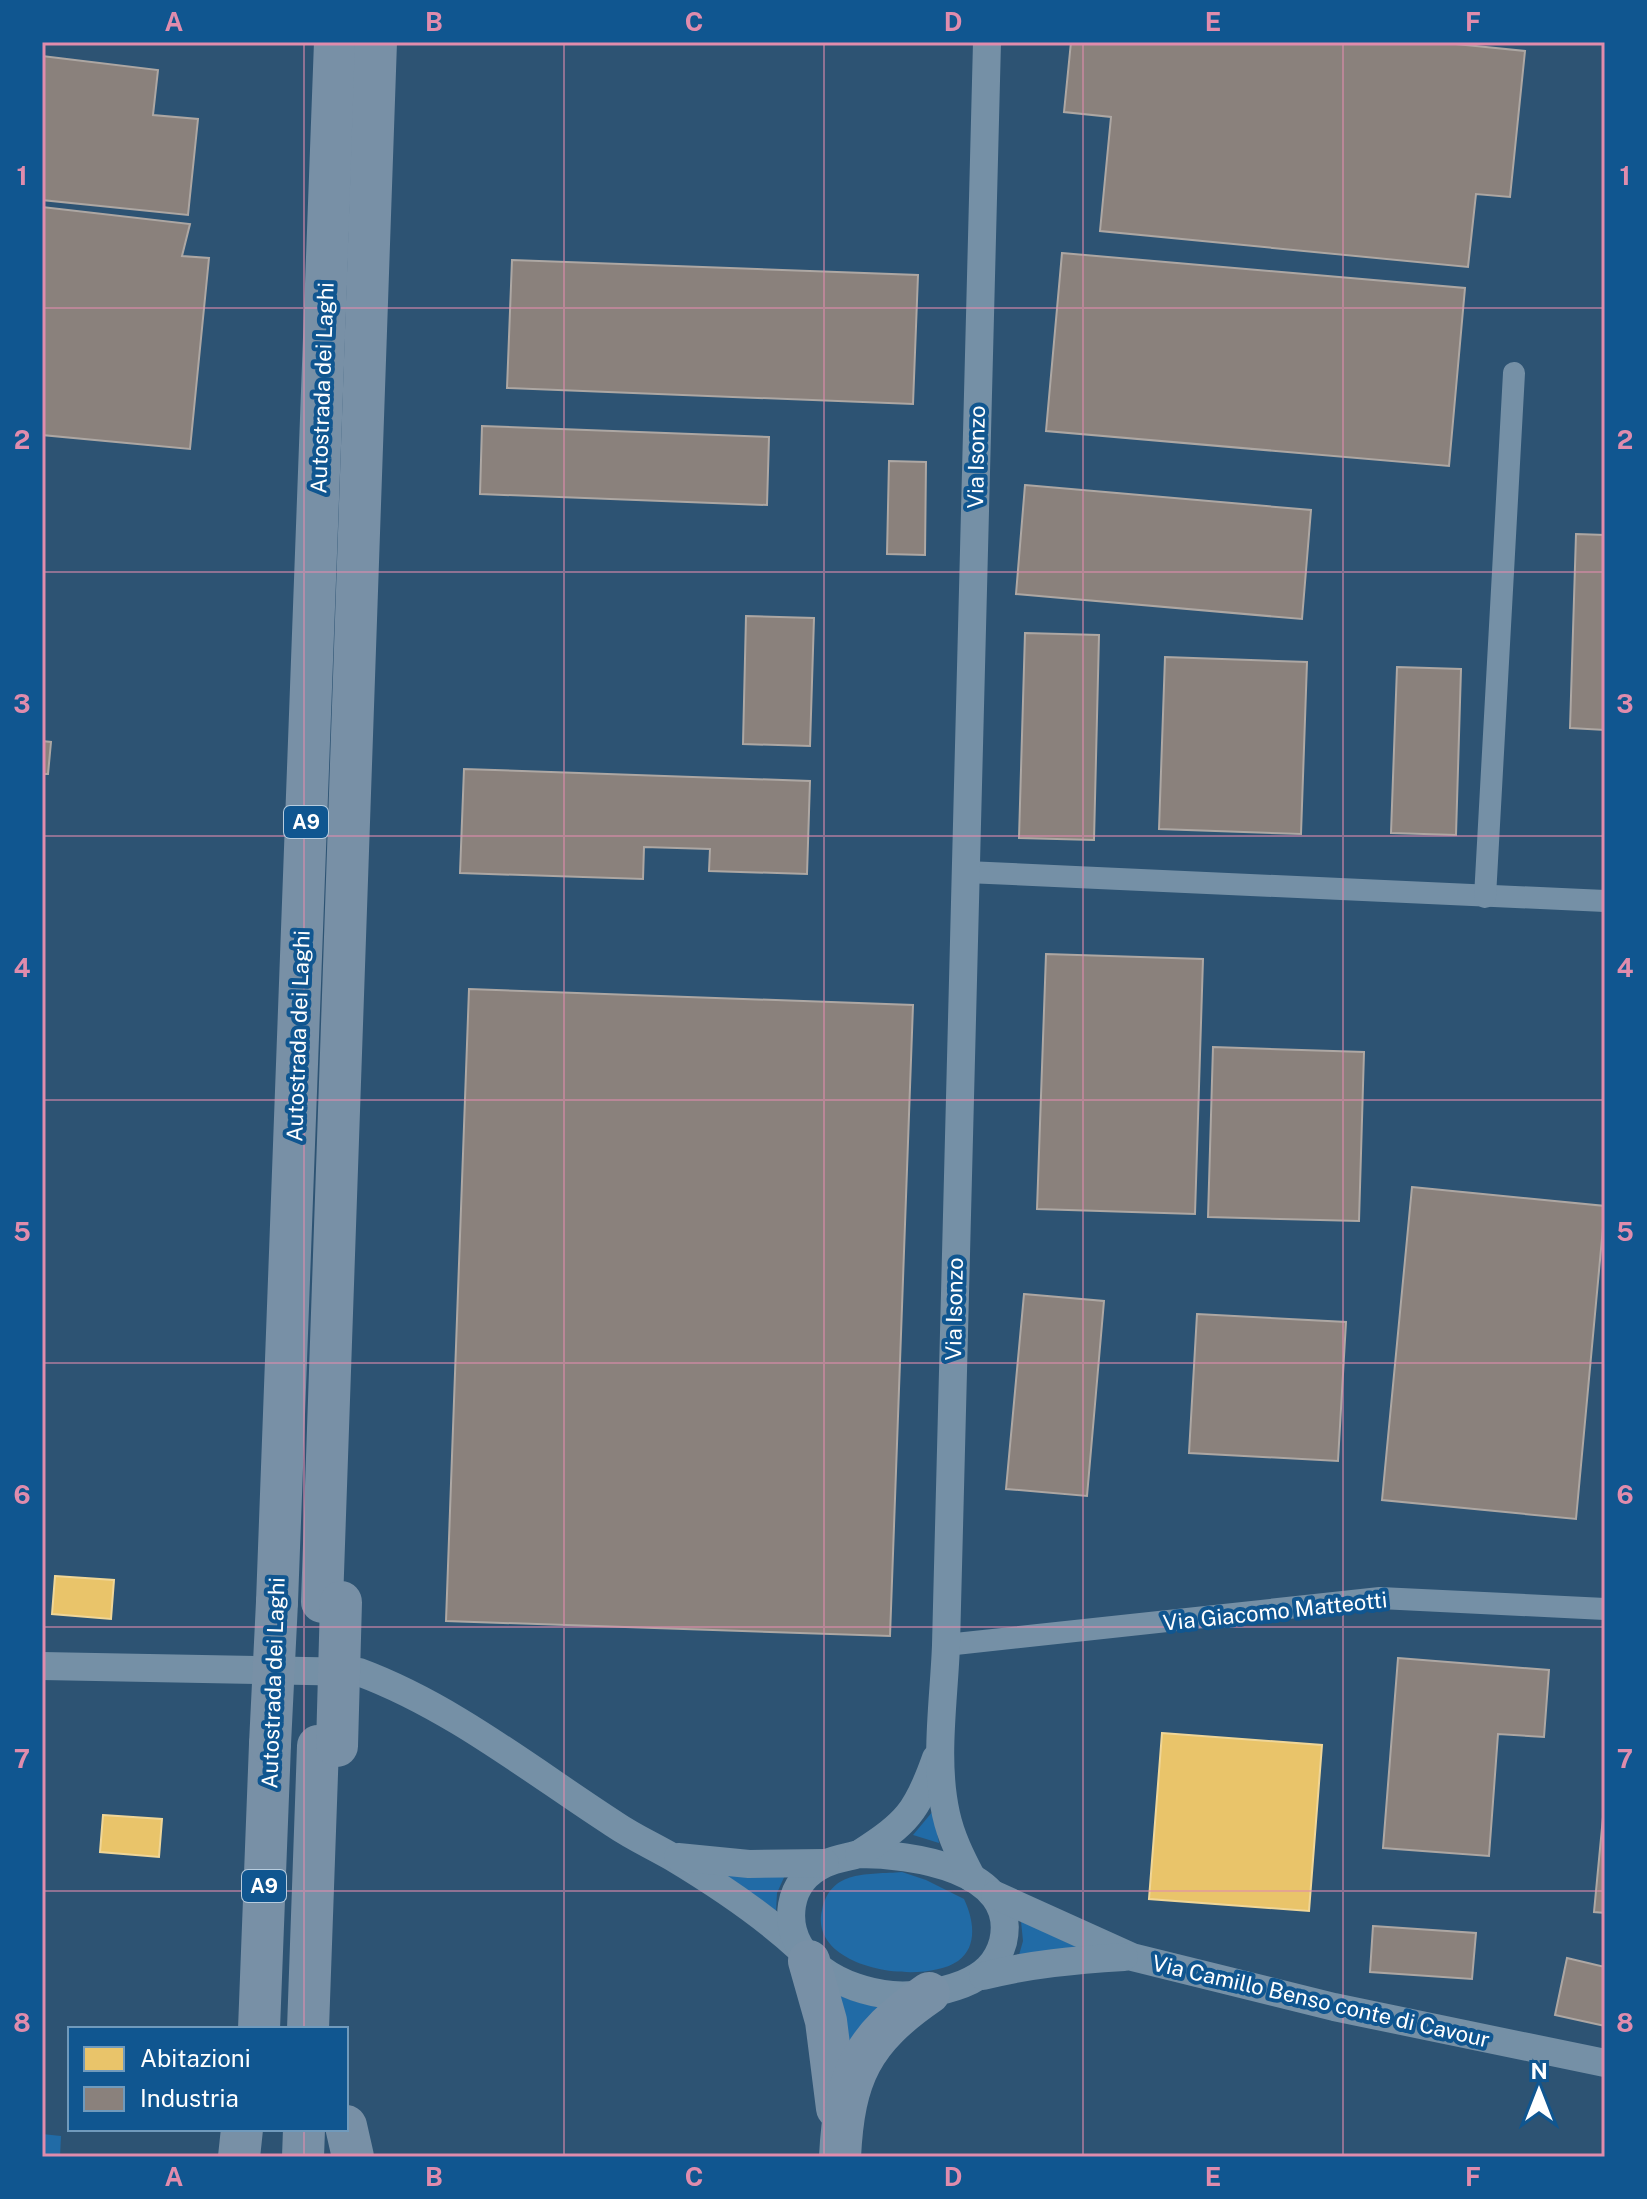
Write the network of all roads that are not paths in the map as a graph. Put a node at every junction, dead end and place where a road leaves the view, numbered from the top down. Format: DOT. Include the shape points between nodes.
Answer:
graph roads {
  1 [pos="335,42"];
  2 [pos="376,42"];
  3 [pos="987,42"];
  4 [pos="1514,373"];
  5 [pos="966,872"];
  6 [pos="1485,897"];
  7 [pos="1605,901"];
  8 [pos="1605,1609"];
  9 [pos="946,1645"];
  10 [pos="42,1666"];
  11 [pos="328,1746"];
  12 [pos="940,1746"];
  13 [pos="859,1854"];
  14 [pos="670,1856"];
  15 [pos="825,1863"];
  16 [pos="983,1886"];
  17 [pos="263,1918"];
  18 [pos="805,1955"];
  19 [pos="1132,1957"];
  20 [pos="983,1976"];
  21 [pos="929,1993"];
  22 [pos="252,2027"];
  23 [pos="259,2027"];
  24 [pos="308,2027"];
  25 [pos="336,2027"];
  26 [pos="1605,2063"];
  27 [pos="242,2131"];
  28 [pos="255,2131"];
  29 [pos="304,2131"];
  30 [pos="347,2131"];
  31 [pos="840,2148"];
  32 [pos="239,2157"];
  33 [pos="254,2157"];
  34 [pos="303,2157"];
  35 [pos="353,2157"];
  1 -- 17 [label="highway, Autostrada dei Laghi / A9, bridge"];
  2 -- 11 [label="highway, Autostrada dei Laghi / A9" via="340,1068"];
  3 -- 5 [label="street, Via Isonzo"];
  4 -- 6 [label="street"];
  5 -- 6 [label="street"];
  5 -- 9 [label="street, Via Isonzo"];
  6 -- 7 [label="street"];
  8 -- 9 [label="street, Via Giacomo Matteotti" via="1380,1598"];
  9 -- 12 [label="street, Via Isonzo"];
  10 -- 14 [label="street" via="359,1672 396,1686"];
  11 -- 24 [label="highway, Autostrada dei Laghi / A9"];
  11 -- 25 [label="highway"];
  12 -- 13 [label="street, Via Isonzo" via="909,1818"];
  12 -- 16 [label="street, Via Isonzo" via="945,1811 957,1849"];
  13 -- 15 [label="street"];
  13 -- 16 [label="street" via="919,1858"];
  14 -- 15 [label="street" via="749,1864"];
  14 -- 18 [label="street" via="760,1915"];
  15 -- 18 [label="street" via="805,1876 794,1893 793,1932"];
  16 -- 19 [label="street, Via Camillo Benso conte di Cavour"];
  16 -- 20 [label="street" via="1003,1918 1004,1939"];
  17 -- 22 [label="highway"];
  17 -- 23 [label="highway, Autostrada dei Laghi / A9"];
  18 -- 21 [label="street" via="829,1975 859,1989 892,1995"];
  18 -- 31 [label="highway" via="826,2021"];
  19 -- 20 [label="street, Via Camillo Benso conte di Cavour" via="1022,1966"];
  19 -- 26 [label="street, Via Camillo Benso conte di Cavour" via="1334,2007"];
  20 -- 21 [label="street"];
  21 -- 31 [label="highway" via="870,2044 851,2082"];
  27 -- 32 [label="highway"];
  28 -- 33 [label="highway"];
  29 -- 34 [label="highway"];
  30 -- 35 [label="highway"];
}
